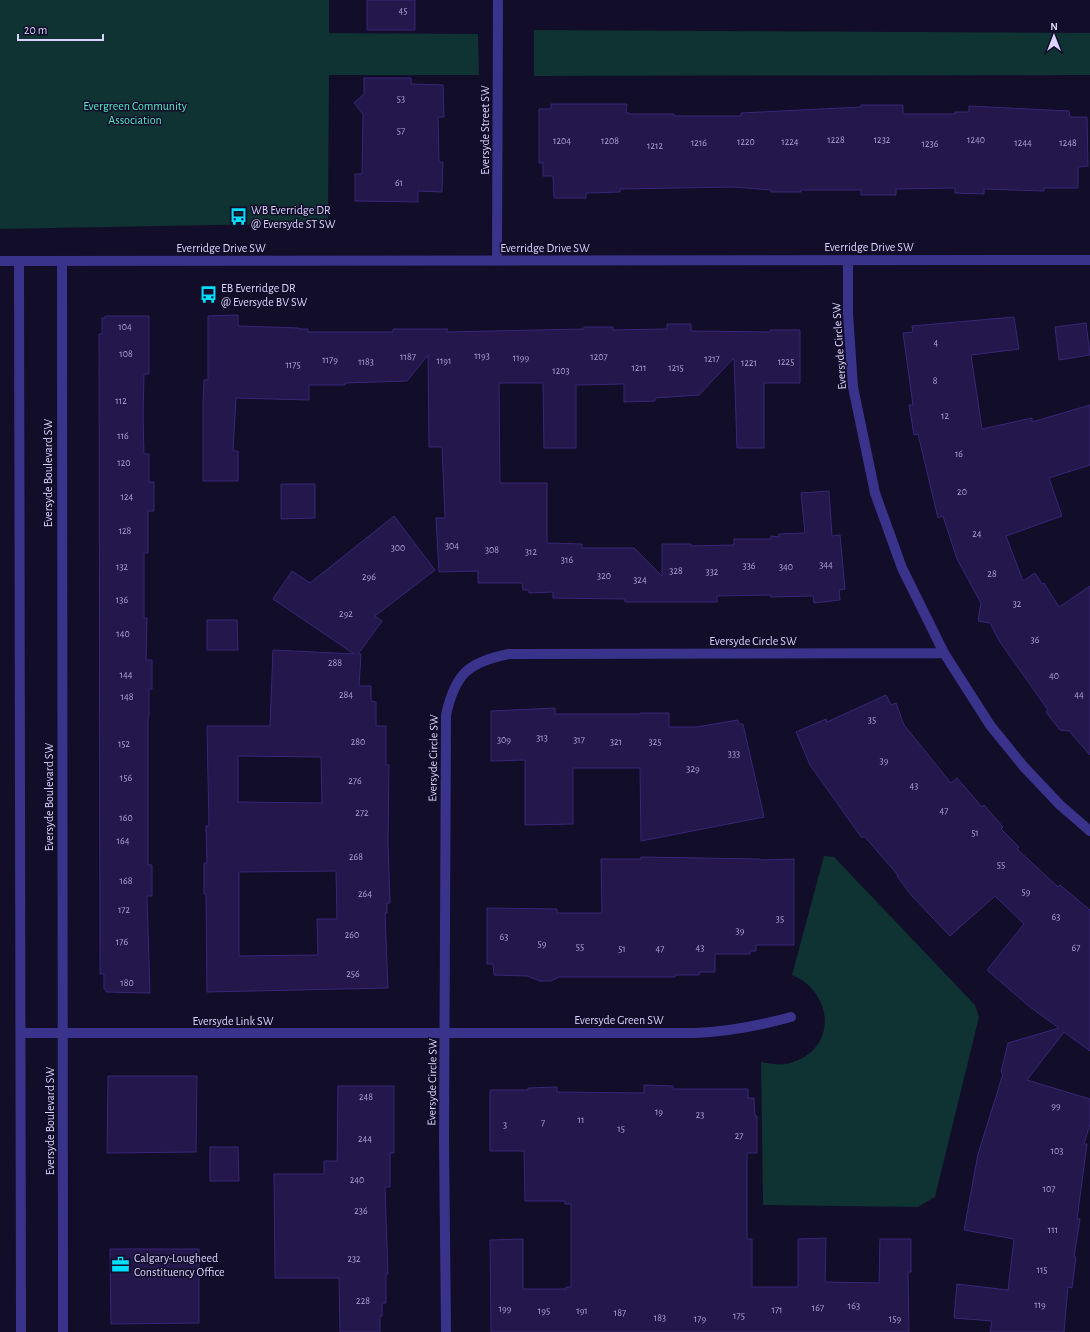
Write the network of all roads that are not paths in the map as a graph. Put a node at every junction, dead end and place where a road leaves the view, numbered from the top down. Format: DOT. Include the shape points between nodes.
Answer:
graph roads {
  1 [pos="498,0"];
  2 [pos="848,260"];
  3 [pos="1090,260"];
  4 [pos="0,261"];
  5 [pos="20,261"];
  6 [pos="62,261"];
  7 [pos="497,261"];
  8 [pos="944,653"];
  9 [pos="1090,831"];
  10 [pos="791,1017"];
  11 [pos="21,1033"];
  12 [pos="446,1033"];
  13 [pos="62,1034"];
  14 [pos="21,1332"];
  15 [pos="63,1332"];
  16 [pos="446,1332"];
  1 -- 7 [label="street, Eversyde Street SW"];
  2 -- 3 [label="street, Everridge Drive SW"];
  2 -- 7 [label="street, Everridge Drive SW"];
  2 -- 8 [label="street, Eversyde Circle SW" via="848,313 853,387 875,493 902,568"];
  4 -- 5 [label="street, Everridge Drive SW"];
  5 -- 6 [label="street, Everridge Drive SW"];
  5 -- 11 [label="street"];
  6 -- 7 [label="street, Everridge Drive SW"];
  6 -- 13 [label="street, Eversyde Boulevard SW"];
  8 -- 9 [label="street, Eversyde Circle SW" via="990,725 1024,767 1060,805"];
  8 -- 12 [label="street, Eversyde Circle SW" via="510,654 490,657 472,665 458,680 450,695 446,715"];
  10 -- 12 [label="street, Eversyde Green SW" via="728,1032"];
  11 -- 13 [label="street, Eversyde Link SW"];
  11 -- 14 [label="street"];
  12 -- 13 [label="street, Eversyde Link SW"];
  12 -- 16 [label="street, Eversyde Circle SW"];
  13 -- 15 [label="street, Eversyde Boulevard SW"];
}
